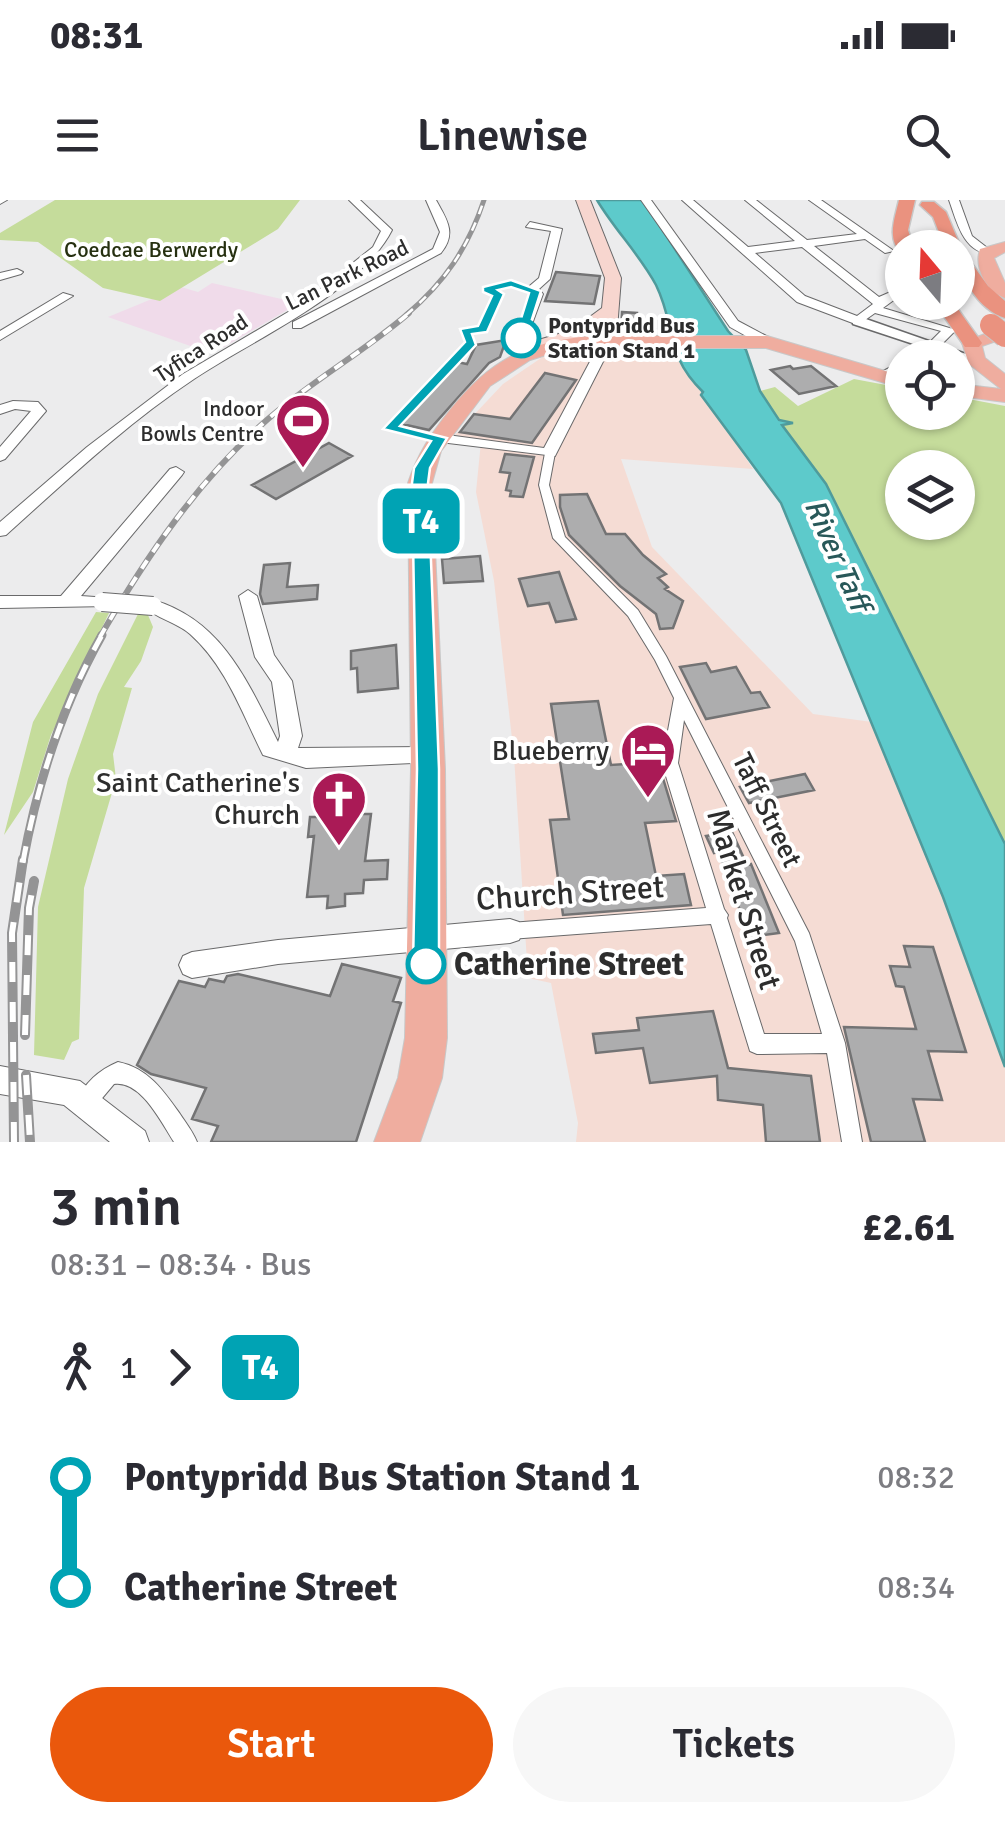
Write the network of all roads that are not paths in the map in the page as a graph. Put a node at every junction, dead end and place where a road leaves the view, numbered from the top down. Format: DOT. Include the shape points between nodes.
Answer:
graph roads {
  1 [pos="354,200"];
  2 [pos="431,200"];
  3 [pos="583,200"];
  4 [pos="646,200"];
  5 [pos="688,200"];
  6 [pos="750,200"];
  7 [pos="814,200"];
  8 [pos="908,200"];
  9 [pos="954,200"];
  10 [pos="925,202"];
  11 [pos="530,225"];
  12 [pos="900,230"];
  13 [pos="918,230"];
  14 [pos="933,230"];
  15 [pos="946,230"];
  16 [pos="866,236"];
  17 [pos="806,243"];
  18 [pos="885,244"];
  19 [pos="1005,247"];
  20 [pos="744,250"];
  21 [pos="986,252"];
  22 [pos="17,272"];
  23 [pos="0,277"];
  24 [pos="975,281"];
  25 [pos="1005,293"];
  26 [pos="67,296"];
  27 [pos="885,298"];
  28 [pos="975,298"];
  29 [pos="876,303"];
  30 [pos="975,307"];
  31 [pos="607,312"];
  32 [pos="954,320"];
  33 [pos="858,321"];
  34 [pos="273,326"];
  35 [pos="1002,326"];
  36 [pos="0,336"];
  37 [pos="919,340"];
  38 [pos="945,340"];
  39 [pos="607,342"];
  40 [pos="762,342"];
  41 [pos="530,352"];
  42 [pos="976,356"];
  43 [pos="885,372"];
  44 [pos="1005,384"];
  45 [pos="975,392"];
  46 [pos="1005,396"];
  47 [pos="0,410"];
  48 [pos="440,438"];
  49 [pos="550,452"];
  50 [pos="0,456"];
  51 [pos="176,472"];
  52 [pos="0,532"];
  53 [pos="248,596"];
  54 [pos="0,602"];
  55 [pos="66,602"];
  56 [pos="681,695"];
  57 [pos="285,755"];
  58 [pos="426,756"];
  59 [pos="719,915"];
  60 [pos="510,931"];
  61 [pos="426,938"];
  62 [pos="192,965"];
  63 [pos="835,1044"];
  64 [pos="0,1080"];
  65 [pos="86,1102"];
  66 [pos="134,1142"];
  67 [pos="187,1142"];
  68 [pos="396,1142"];
  69 [pos="852,1142"];
  1 -- 34 [label="street, Tyfica Road" via="386,228 382,244"];
  2 -- 34 [label="street, Lan Park Road" via="448,232 437,251 301,324"];
  3 -- 31 [label="main road" via="613,278"];
  4 -- 40 [label="street" via="734,324"];
  5 -- 20 [label="street"];
  6 -- 17 [label="street"];
  7 -- 16 [label="street"];
  8 -- 12 [label="highway"];
  9 -- 21 [label="street" via="967,237"];
  10 -- 13 [label="highway"];
  10 -- 14 [label="highway"];
  10 -- 15 [label="highway"];
  11 -- 41 [label="street" via="558,229 544,280 532,288 537,294 521,338"];
  16 -- 17 [label="street"];
  16 -- 18 [label="street"];
  17 -- 20 [label="street"];
  17 -- 29 [label="street"];
  19 -- 21 [label="main road"];
  20 -- 33 [label="street" via="801,299"];
  21 -- 25 [label="main road" via="990,278"];
  22 -- 23 [label="street"];
  24 -- 35 [label="highway"];
  26 -- 36 [label="street"];
  27 -- 29 [label="street"];
  28 -- 35 [label="highway"];
  29 -- 33 [label="street"];
  29 -- 38 [label="street" via="950,330"];
  30 -- 35 [label="highway"];
  31 -- 39 [label="main road"];
  31 -- 41 [label="main road" via="578,334"];
  32 -- 42 [label="highway"];
  33 -- 37 [label="street"];
  34 -- 52 [label="street, Tyfica Road" via="188,377"];
  35 -- 42 [label="main road"];
  39 -- 40 [label="main road"];
  39 -- 41 [label="main road"];
  39 -- 49 [label="street"];
  40 -- 43 [label="main road"];
  41 -- 48 [label="main road" via="483,382"];
  42 -- 44 [label="main road"];
  45 -- 46 [label="main road"];
  47 -- 50 [label="street" via="33,404 39,411"];
  48 -- 49 [label="street"];
  48 -- 58 [label="main road" via="420,483"];
  49 -- 56 [label="street, Taff Street" via="544,485 559,538 633,613"];
  51 -- 55 [label="street"];
  53 -- 57 [label="street" via="265,657 282,681 291,736"];
  54 -- 55 [label="street"];
  55 -- 57 [label="street, bridge" via="153,606 181,615 210,642 272,749"];
  56 -- 59 [label="street, Market Street" via="670,763"];
  56 -- 63 [label="street, Taff Street" via="803,939"];
  57 -- 58 [label="street"];
  58 -- 61 [label="main road"];
  59 -- 60 [label="street, Church Street"];
  59 -- 63 [label="street, Market Street" via="758,1044"];
  60 -- 61 [label="street, Church Street"];
  61 -- 62 [label="street, Church Street"];
  61 -- 68 [label="main road" via="426,1038 420,1078"];
  63 -- 69 [label="street, Taff Street"];
  64 -- 65 [label="street" via="70,1091"];
  65 -- 66 [label="street"];
  65 -- 67 [label="street" via="108,1076 134,1078 151,1088"];
}
